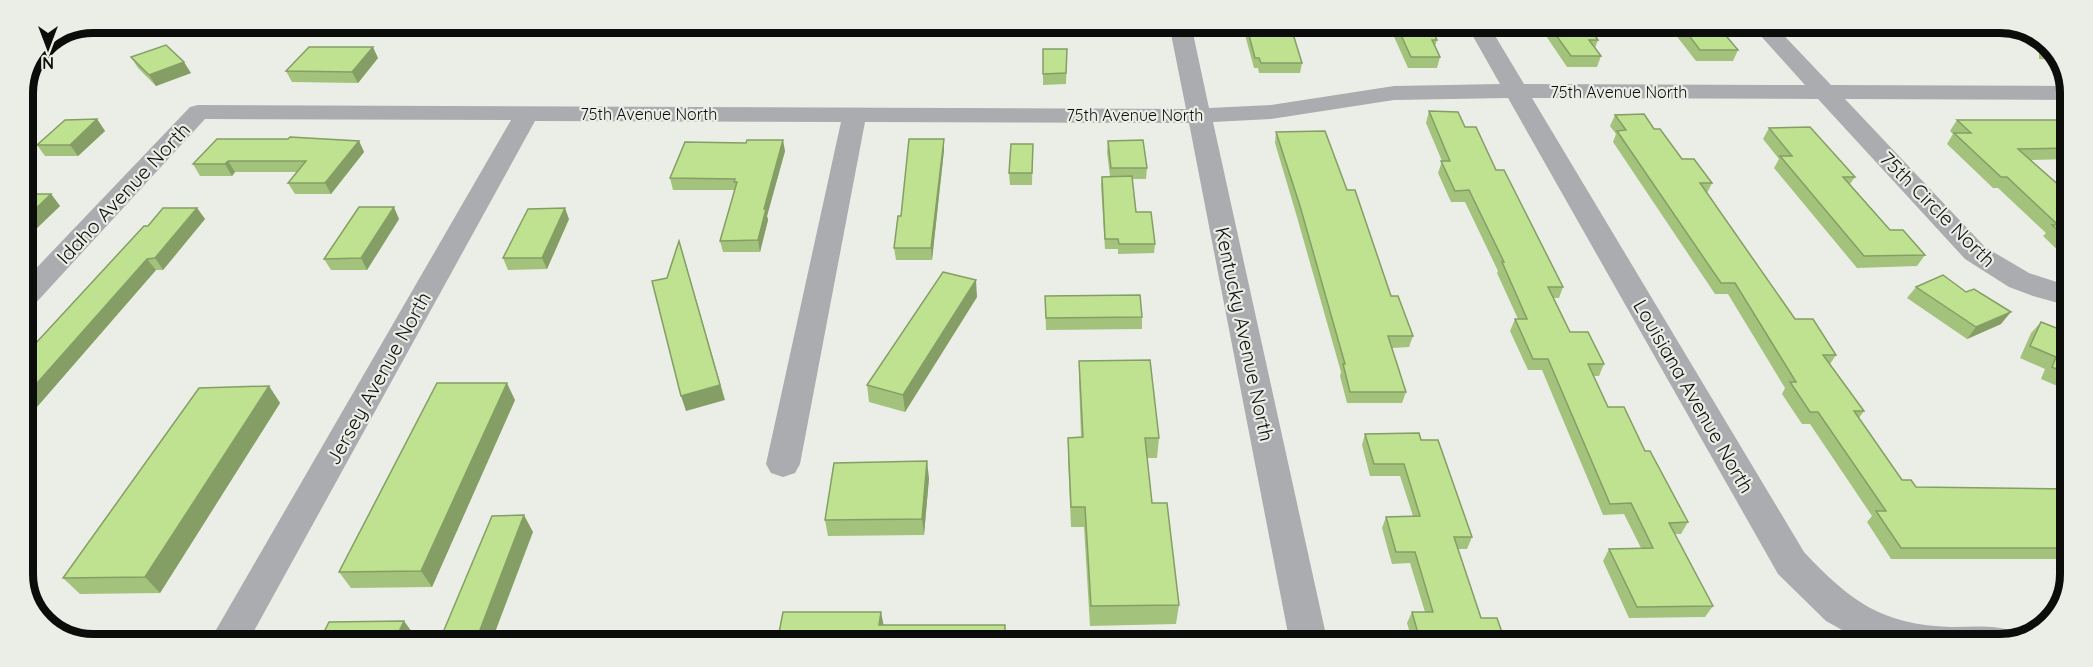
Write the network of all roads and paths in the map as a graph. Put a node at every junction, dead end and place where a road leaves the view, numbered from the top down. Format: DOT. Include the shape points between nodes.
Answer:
graph roads {
  1 [pos="1182,33"];
  2 [pos="1483,33"];
  3 [pos="1770,33"];
  4 [pos="1517,92"];
  5 [pos="1825,92"];
  6 [pos="2060,93"];
  7 [pos="198,112"];
  8 [pos="527,113"];
  9 [pos="854,115"];
  10 [pos="1199,116"];
  11 [pos="36,270"];
  12 [pos="2060,294"];
  13 [pos="783,464"];
  14 [pos="233,634"];
  15 [pos="1307,634"];
  16 [pos="1888,634"];
  1 -- 10 [label="street, Kentucky Avenue North"];
  2 -- 4 [label="street, Louisiana Avenue North"];
  3 -- 5 [label="street, 75th Circle North"];
  4 -- 5 [label="street, 75th Avenue North"];
  4 -- 10 [label="street, 75th Avenue North" via="1394,93 1280,111"];
  4 -- 16 [label="street, Louisiana Avenue North" via="1791,563 1817,593 1855,620"];
  5 -- 6 [label="street, 75th Avenue North"];
  5 -- 12 [label="street, 75th Circle North" via="1976,253 2000,271"];
  7 -- 8 [label="street, 75th Avenue North"];
  7 -- 11 [label="street, Idaho Avenue North"];
  8 -- 9 [label="street, 75th Avenue North"];
  8 -- 14 [label="street, Jersey Avenue North"];
  9 -- 10 [label="street, 75th Avenue North"];
  9 -- 13 [label="street"];
  10 -- 15 [label="street, Kentucky Avenue North"];
}
